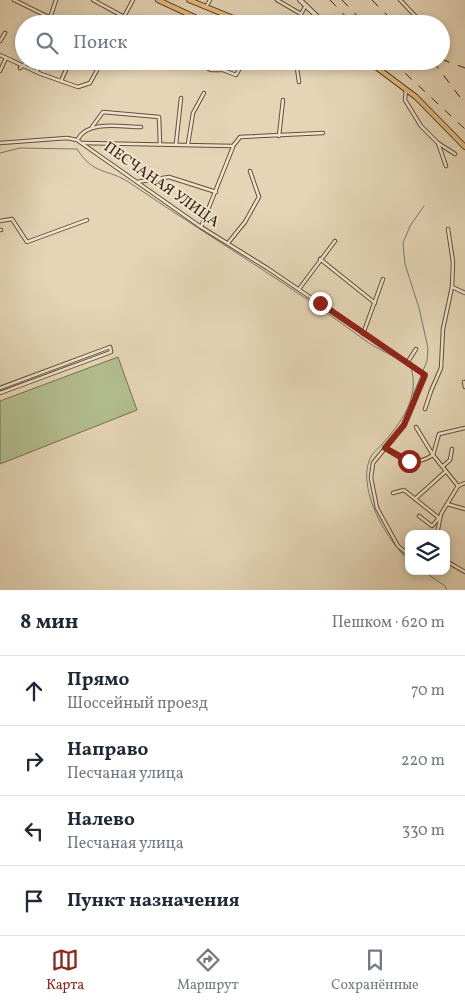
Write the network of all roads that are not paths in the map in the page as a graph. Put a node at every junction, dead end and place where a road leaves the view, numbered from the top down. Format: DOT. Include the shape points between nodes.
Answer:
graph roads {
  1 [pos="14,0"];
  2 [pos="56,0"];
  3 [pos="93,0"];
  4 [pos="133,0"];
  5 [pos="158,0"];
  6 [pos="189,0"];
  7 [pos="210,0"];
  8 [pos="277,0"];
  9 [pos="300,0"];
  10 [pos="400,0"];
  11 [pos="306,5"];
  12 [pos="206,8"];
  13 [pos="185,14"];
  14 [pos="301,14"];
  15 [pos="46,15"];
  16 [pos="51,15"];
  17 [pos="122,15"];
  18 [pos="125,15"];
  19 [pos="188,15"];
  20 [pos="224,15"];
  21 [pos="316,15"];
  22 [pos="415,15"];
  23 [pos="5,33"];
  24 [pos="0,41"];
  25 [pos="0,54"];
  26 [pos="6,58"];
  27 [pos="15,62"];
  28 [pos="33,70"];
  29 [pos="66,70"];
  30 [pos="97,70"];
  31 [pos="223,70"];
  32 [pos="239,70"];
  33 [pos="297,70"];
  34 [pos="380,70"];
  35 [pos="0,71"];
  36 [pos="37,72"];
  37 [pos="62,81"];
  38 [pos="299,82"];
  39 [pos="406,89"];
  40 [pos="204,93"];
  41 [pos="181,98"];
  42 [pos="283,100"];
  43 [pos="92,127"];
  44 [pos="141,127"];
  45 [pos="324,133"];
  46 [pos="279,136"];
  47 [pos="77,140"];
  48 [pos="0,143"];
  49 [pos="82,143"];
  50 [pos="438,143"];
  51 [pos="160,144"];
  52 [pos="176,144"];
  53 [pos="188,144"];
  54 [pos="233,146"];
  55 [pos="465,147"];
  56 [pos="455,154"];
  57 [pos="446,166"];
  58 [pos="250,171"];
  59 [pos="135,182"];
  60 [pos="216,192"];
  61 [pos="87,220"];
  62 [pos="0,222"];
  63 [pos="201,227"];
  64 [pos="448,229"];
  65 [pos="335,241"];
  66 [pos="228,243"];
  67 [pos="320,259"];
  68 [pos="383,279"];
  69 [pos="452,288"];
  70 [pos="299,289"];
  71 [pos="465,293"];
  72 [pos="375,303"];
  73 [pos="362,334"];
  74 [pos="416,348"];
  75 [pos="407,363"];
  76 [pos="58,367"];
  77 [pos="59,371"];
  78 [pos="464,382"];
  79 [pos="465,387"];
  80 [pos="0,388"];
  81 [pos="0,393"];
  82 [pos="425,409"];
  83 [pos="416,427"];
  84 [pos="465,428"];
  85 [pos="385,448"];
  86 [pos="452,449"];
  87 [pos="433,455"];
  88 [pos="442,466"];
  89 [pos="446,471"];
  90 [pos="465,483"];
  91 [pos="458,486"];
  92 [pos="393,493"];
  93 [pos="415,499"];
  94 [pos="447,504"];
  95 [pos="465,509"];
  96 [pos="419,516"];
  97 [pos="439,518"];
  98 [pos="438,530"];
  99 [pos="405,552"];
  100 [pos="450,563"];
  101 [pos="465,572"];
  1 -- 15 [label="street"];
  2 -- 16 [label="street"];
  3 -- 17 [label="street"];
  4 -- 18 [label="street"];
  5 -- 13 [label="main road"];
  6 -- 12 [label="main road"];
  7 -- 12 [label="street"];
  8 -- 14 [label="street"];
  9 -- 11 [label="street"];
  10 -- 22 [label="street"];
  11 -- 14 [label="street"];
  11 -- 21 [label="street"];
  12 -- 20 [label="main road"];
  13 -- 19 [label="main road"];
  23 -- 24 [label="street"];
  25 -- 26 [label="street"];
  26 -- 27 [label="street"];
  26 -- 35 [label="street"];
  28 -- 36 [label="street"];
  29 -- 37 [label="street"];
  30 -- 37 [label="street" via="90,83 78,87"];
  31 -- 32 [label="street" via="236,75"];
  33 -- 38 [label="street"];
  34 -- 39 [label="main road"];
  36 -- 37 [label="street"];
  39 -- 50 [label="street" via="405,100"];
  39 -- 55 [label="main road"];
  40 -- 53 [label="street" via="193,113"];
  41 -- 52 [label="street"];
  42 -- 46 [label="street"];
  43 -- 44 [label="street"];
  43 -- 47 [label="street" via="80,133"];
  43 -- 51 [label="street" via="103,112 159,117"];
  45 -- 46 [label="street"];
  46 -- 54 [label="street" via="240,137"];
  47 -- 48 [label="street, ПЕСЧАНАЯ УЛИЦА"];
  47 -- 49 [label="street, ПЕСЧАНАЯ УЛИЦА"];
  49 -- 51 [label="street"];
  49 -- 59 [label="street, ПЕСЧАНАЯ УЛИЦА"];
  50 -- 56 [label="street"];
  50 -- 57 [label="street"];
  51 -- 52 [label="street"];
  52 -- 53 [label="street"];
  53 -- 54 [label="street"];
  54 -- 60 [label="street"];
  58 -- 66 [label="street" via="258,197 246,222"];
  59 -- 60 [label="street" via="168,178"];
  59 -- 63 [label="street, ПЕСЧАНАЯ УЛИЦА"];
  60 -- 63 [label="street"];
  61 -- 62 [label="street" via="27,242 12,219"];
  63 -- 66 [label="street, ПЕСЧАНАЯ УЛИЦА"];
  64 -- 69 [label="street" via="453,262"];
  65 -- 67 [label="street"];
  66 -- 70 [label="street, ПЕСЧАНАЯ УЛИЦА"];
  67 -- 70 [label="street"];
  67 -- 72 [label="street"];
  68 -- 72 [label="street"];
  69 -- 71 [label="street"];
  69 -- 82 [label="street" via="444,323 442,368"];
  70 -- 73 [label="street, ПЕСЧАНАЯ УЛИЦА"];
  72 -- 73 [label="street"];
  73 -- 75 [label="street, ПЕСЧАНАЯ УЛИЦА"];
  74 -- 75 [label="street"];
  75 -- 85 [label="street, ПЕСЧАНАЯ УЛИЦА" via="426,377 404,425"];
  76 -- 77 [label="street"];
  76 -- 77 [label="street" via="111,348 110,352"];
  76 -- 80 [label="street"];
  77 -- 81 [label="street"];
  78 -- 79 [label="street"];
  83 -- 87 [label="street"];
  84 -- 87 [label="street" via="439,434"];
  85 -- 87 [label="street" via="409,461 423,461"];
  85 -- 99 [label="street, ПЕСЧАНАЯ УЛИЦА" via="372,466 374,502 398,546"];
  86 -- 88 [label="street" via="450,460"];
  87 -- 88 [label="street"];
  88 -- 89 [label="street"];
  89 -- 91 [label="street"];
  89 -- 93 [label="street"];
  90 -- 91 [label="street"];
  91 -- 94 [label="street"];
  92 -- 93 [label="street" via="404,490"];
  93 -- 97 [label="street"];
  94 -- 95 [label="street"];
  94 -- 97 [label="street"];
  96 -- 97 [label="street" via="432,526"];
  97 -- 98 [label="street"];
  100 -- 101 [label="street"];
}
